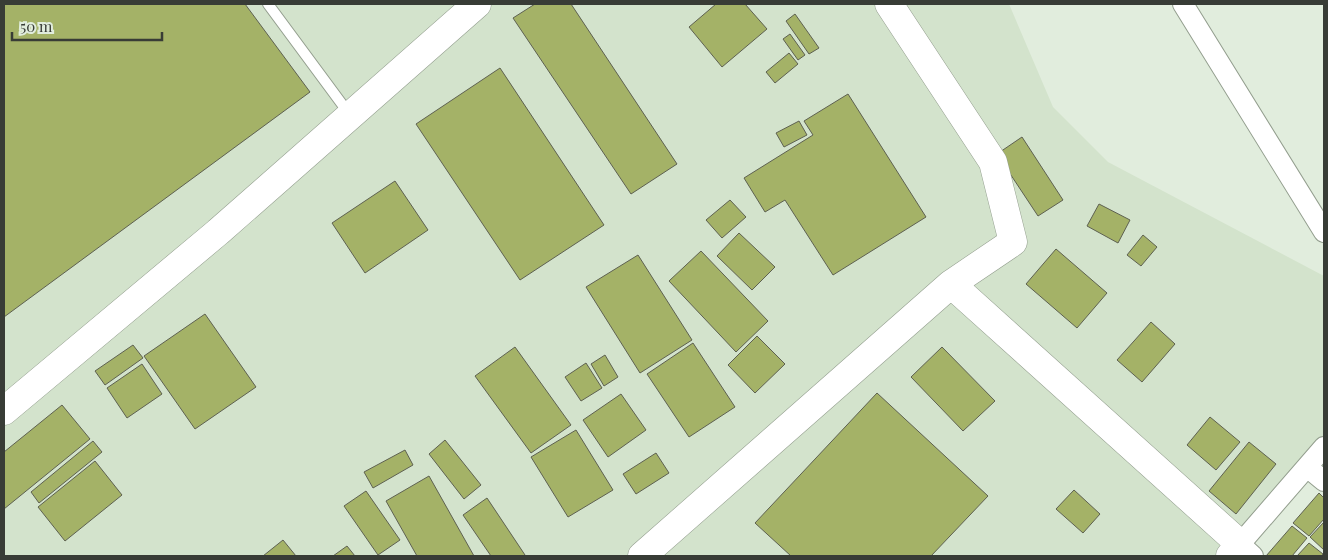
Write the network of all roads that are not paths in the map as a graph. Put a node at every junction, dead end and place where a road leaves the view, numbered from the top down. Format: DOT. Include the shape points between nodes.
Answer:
graph roads {
  1 [pos="268,4"];
  2 [pos="477,4"];
  3 [pos="889,4"];
  4 [pos="1184,4"];
  5 [pos="350,115"];
  6 [pos="1324,232"];
  7 [pos="950,284"];
  8 [pos="5,407"];
  9 [pos="1324,448"];
  10 [pos="1306,467"];
  11 [pos="1324,481"];
  12 [pos="1241,552"];
  13 [pos="642,556"];
  1 -- 5 [label="lane"];
  2 -- 5 [label="street"];
  3 -- 7 [label="street" via="992,162 1013,242"];
  4 -- 6 [label="street"];
  5 -- 8 [label="street" via="218,232"];
  7 -- 12 [label="street"];
  7 -- 13 [label="street"];
  9 -- 10 [label="street"];
  10 -- 11 [label="street"];
  10 -- 12 [label="street"];
}
